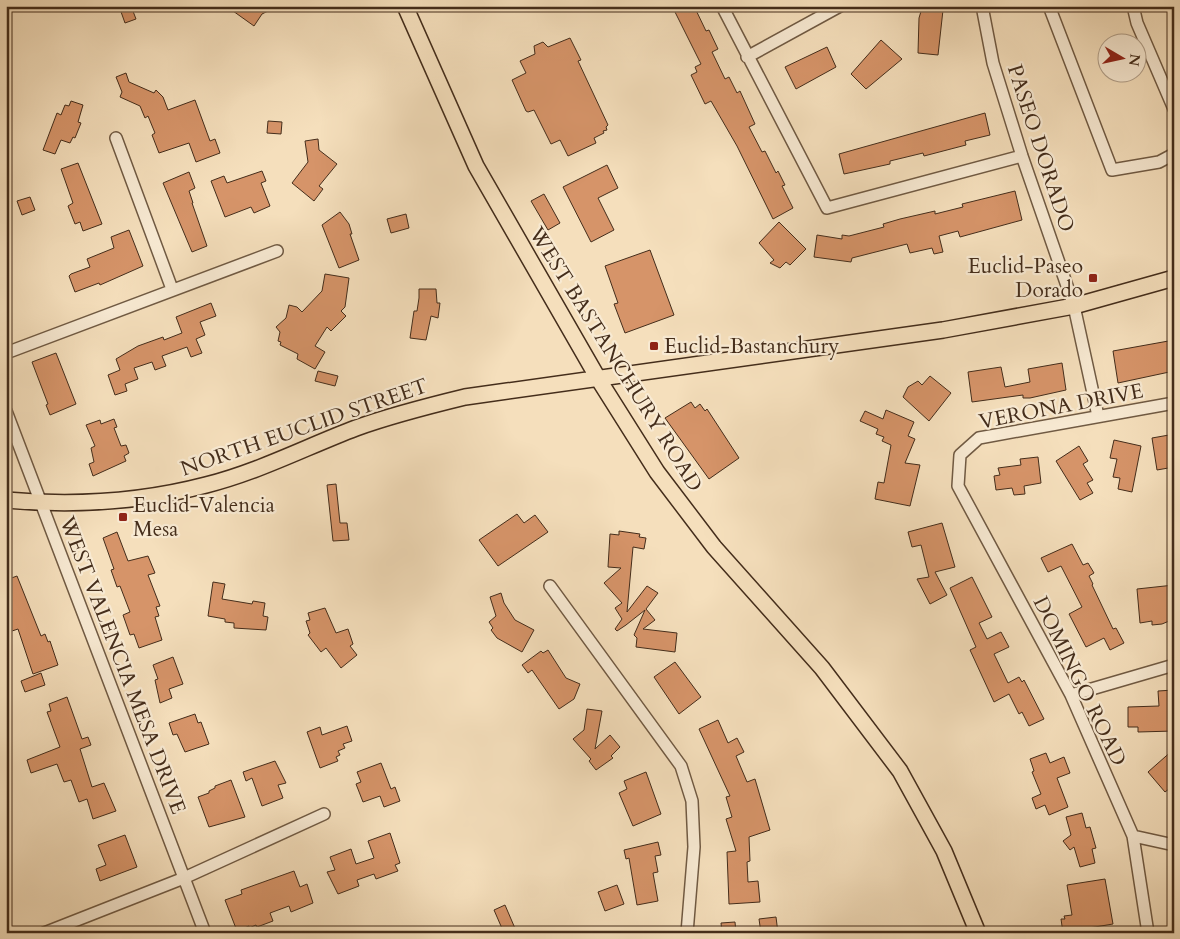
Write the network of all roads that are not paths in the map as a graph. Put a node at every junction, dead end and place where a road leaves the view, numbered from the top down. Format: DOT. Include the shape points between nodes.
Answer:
graph roads {
  1 [pos="405,6"];
  2 [pos="722,6"];
  3 [pos="840,6"];
  4 [pos="982,6"];
  5 [pos="1049,6"];
  6 [pos="1133,6"];
  7 [pos="747,57"];
  8 [pos="1174,109"];
  9 [pos="116,138"];
  10 [pos="1174,154"];
  11 [pos="1022,156"];
  12 [pos="277,251"];
  13 [pos="1174,278"];
  14 [pos="172,289"];
  15 [pos="1074,306"];
  16 [pos="6,353"];
  17 [pos="599,380"];
  18 [pos="1174,403"];
  19 [pos="6,411"];
  20 [pos="1098,416"];
  21 [pos="960,455"];
  22 [pos="6,500"];
  23 [pos="40,503"];
  24 [pos="550,586"];
  25 [pos="1174,665"];
  26 [pos="1071,695"];
  27 [pos="324,814"];
  28 [pos="1133,836"];
  29 [pos="1174,845"];
  30 [pos="184,878"];
  31 [pos="44,933"];
  32 [pos="206,933"];
  33 [pos="687,933"];
  34 [pos="978,933"];
  35 [pos="1148,933"];
  1 -- 17 [label="main road, WEST BASTANCHURY ROAD" via="476,166"];
  2 -- 7 [label="street"];
  3 -- 7 [label="street"];
  4 -- 11 [label="street, PASEO DORADO" via="993,63"];
  5 -- 10 [label="street" via="1112,170 1159,162"];
  6 -- 8 [label="street" via="1137,23"];
  7 -- 11 [label="street" via="827,208"];
  9 -- 14 [label="street"];
  11 -- 15 [label="street, PASEO DORADO"];
  12 -- 14 [label="street"];
  13 -- 15 [label="main road, NORTH EUCLID STREET"];
  14 -- 16 [label="street"];
  15 -- 17 [label="main road, NORTH EUCLID STREET" via="942,330"];
  15 -- 20 [label="street, PASEO DORADO"];
  17 -- 23 [label="main road, NORTH EUCLID STREET" via="466,397 400,413 242,474 178,492 120,500"];
  17 -- 34 [label="main road, WEST BASTANCHURY ROAD" via="657,472 714,547 822,668 900,771 944,851"];
  18 -- 20 [label="street, VERONA DRIVE"];
  19 -- 23 [label="street, WEST VALENCIA MESA DRIVE"];
  20 -- 21 [label="street, VERONA DRIVE" via="979,438"];
  21 -- 26 [label="street, DOMINGO ROAD" via="958,486"];
  22 -- 23 [label="main road, NORTH EUCLID STREET"];
  23 -- 30 [label="street, WEST VALENCIA MESA DRIVE"];
  24 -- 33 [label="street" via="681,766 692,801 694,847"];
  25 -- 26 [label="street"];
  26 -- 28 [label="street, DOMINGO ROAD"];
  27 -- 30 [label="street"];
  28 -- 29 [label="street"];
  28 -- 35 [label="street, DOMINGO ROAD"];
  30 -- 31 [label="street"];
  30 -- 32 [label="street, WEST VALENCIA MESA DRIVE"];
}
